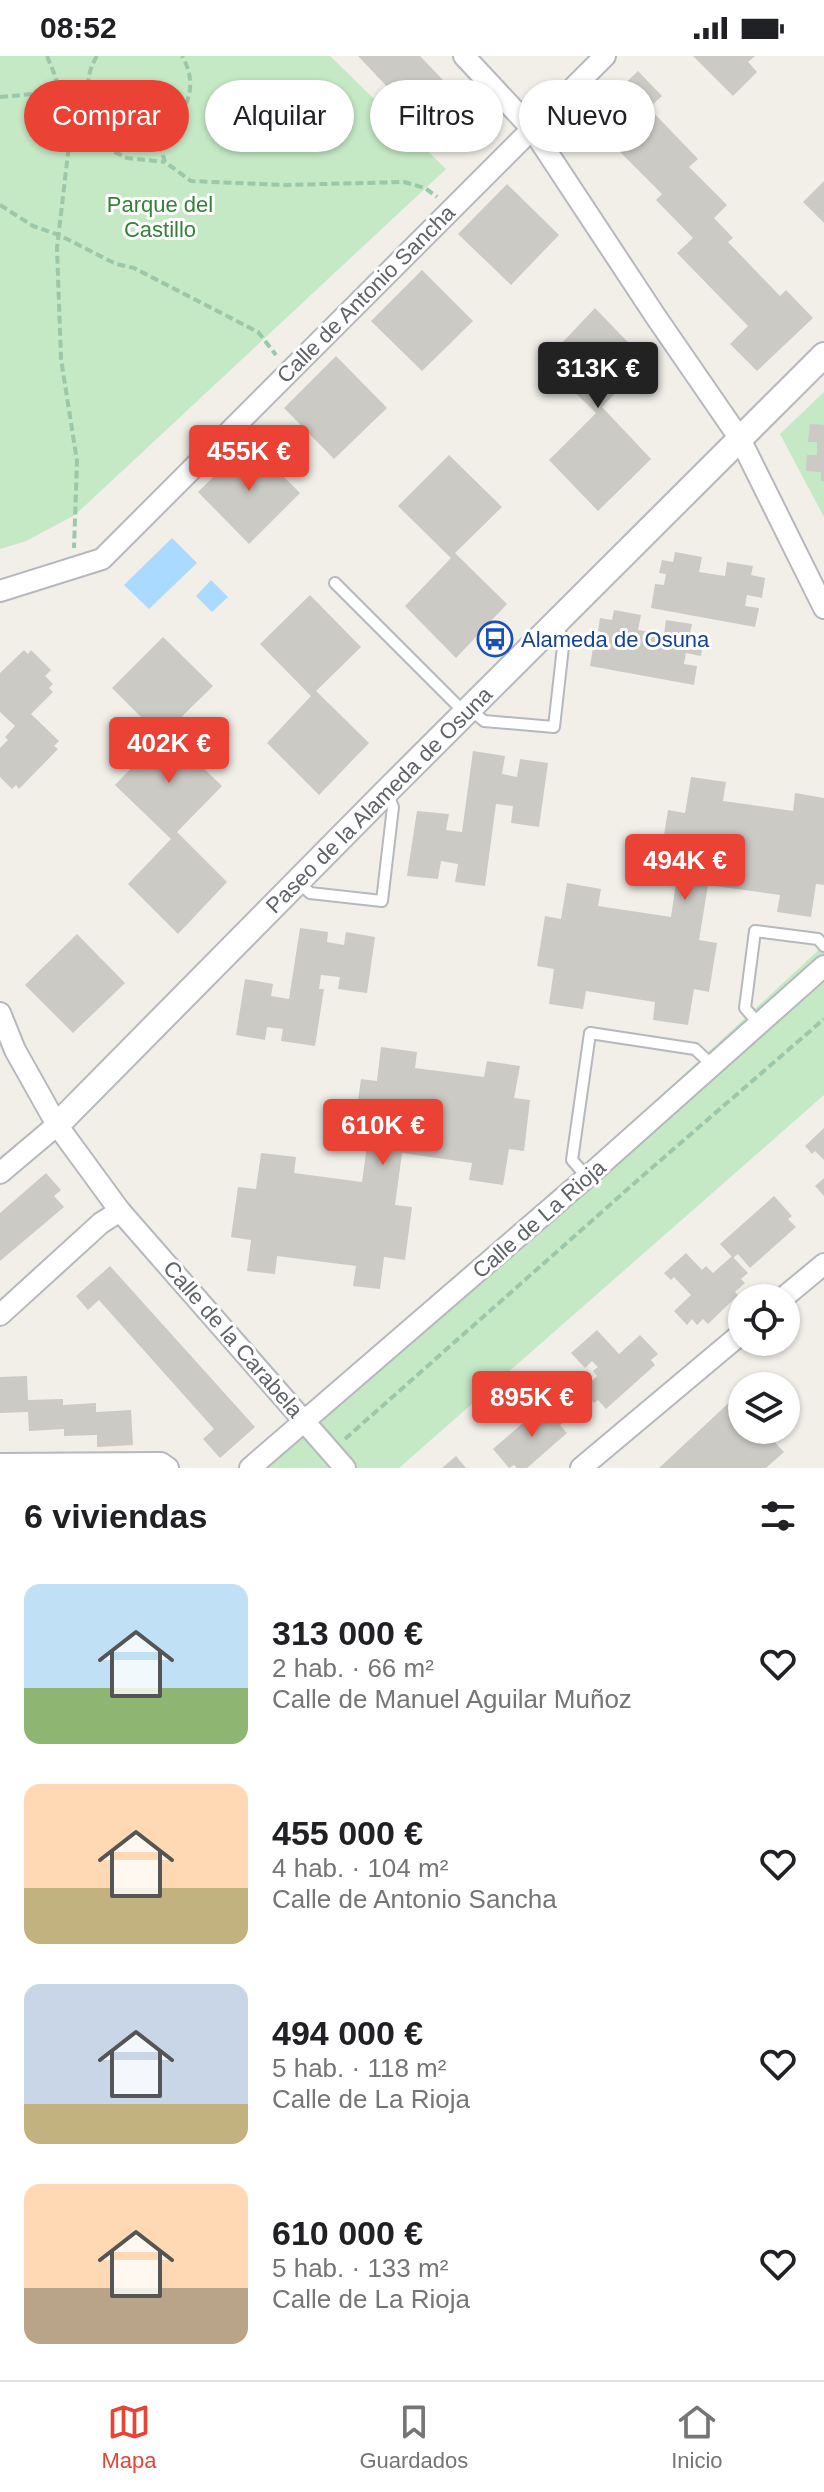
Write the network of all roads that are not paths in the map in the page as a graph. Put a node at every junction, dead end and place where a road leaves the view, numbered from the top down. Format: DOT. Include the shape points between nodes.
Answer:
graph roads {
  1 [pos="464,56"];
  2 [pos="605,56"];
  3 [pos="581,80"];
  4 [pos="519,115"];
  5 [pos="519,142"];
  6 [pos="547,152"];
  7 [pos="824,355"];
  8 [pos="740,439"];
  9 [pos="335,583"];
  10 [pos="0,591"];
  11 [pos="824,608"];
  12 [pos="553,626"];
  13 [pos="468,711"];
  14 [pos="386,792"];
  15 [pos="298,881"];
  16 [pos="824,946"];
  17 [pos="824,966"];
  18 [pos="0,1013"];
  19 [pos="759,1024"];
  20 [pos="713,1066"];
  21 [pos="57,1125"];
  22 [pos="0,1173"];
  23 [pos="587,1177"];
  24 [pos="120,1211"];
  25 [pos="824,1264"];
  26 [pos="800,1284"];
  27 [pos="0,1315"];
  28 [pos="728,1345"];
  29 [pos="305,1421"];
  30 [pos="0,1464"];
  31 [pos="168,1468"];
  32 [pos="250,1468"];
  33 [pos="345,1468"];
  34 [pos="581,1468"];
  1 -- 4 [label="street"];
  2 -- 3 [label="street, Calle de Antonio Sancha"];
  5 -- 10 [label="street, Calle de Antonio Sancha" via="102,559"];
  6 -- 8 [label="street"];
  7 -- 8 [label="street, Paseo de la Alameda de Osuna"];
  8 -- 11 [label="street"];
  8 -- 12 [label="street, Paseo de la Alameda de Osuna"];
  9 -- 13 [label="lane"];
  12 -- 13 [label="street, Paseo de la Alameda de Osuna"];
  12 -- 13 [label="lane" via="564,638 554,727 484,721"];
  13 -- 14 [label="street, Paseo de la Alameda de Osuna"];
  14 -- 15 [label="street, Paseo de la Alameda de Osuna"];
  14 -- 15 [label="lane" via="393,807 382,901 310,893"];
  15 -- 21 [label="street, Paseo de la Alameda de Osuna"];
  16 -- 19 [label="lane" via="818,939 755,931 745,1008"];
  17 -- 19 [label="street, Calle de La Rioja"];
  18 -- 21 [label="street, Calle de la Carabela"];
  19 -- 20 [label="street, Calle de La Rioja"];
  20 -- 23 [label="street, Calle de La Rioja"];
  20 -- 23 [label="lane" via="695,1049 590,1033 572,1160"];
  21 -- 22 [label="street, Paseo de la Alameda de Osuna"];
  21 -- 24 [label="street, Calle de la Carabela"];
  23 -- 29 [label="street, Calle de La Rioja"];
  24 -- 27 [label="street"];
  24 -- 29 [label="street, Calle de la Carabela"];
  25 -- 26 [label="street"];
  28 -- 34 [label="street"];
  29 -- 32 [label="street, Calle de La Rioja"];
  29 -- 33 [label="street, Calle de la Carabela"];
  30 -- 31 [label="street" via="161,1463"];
}
